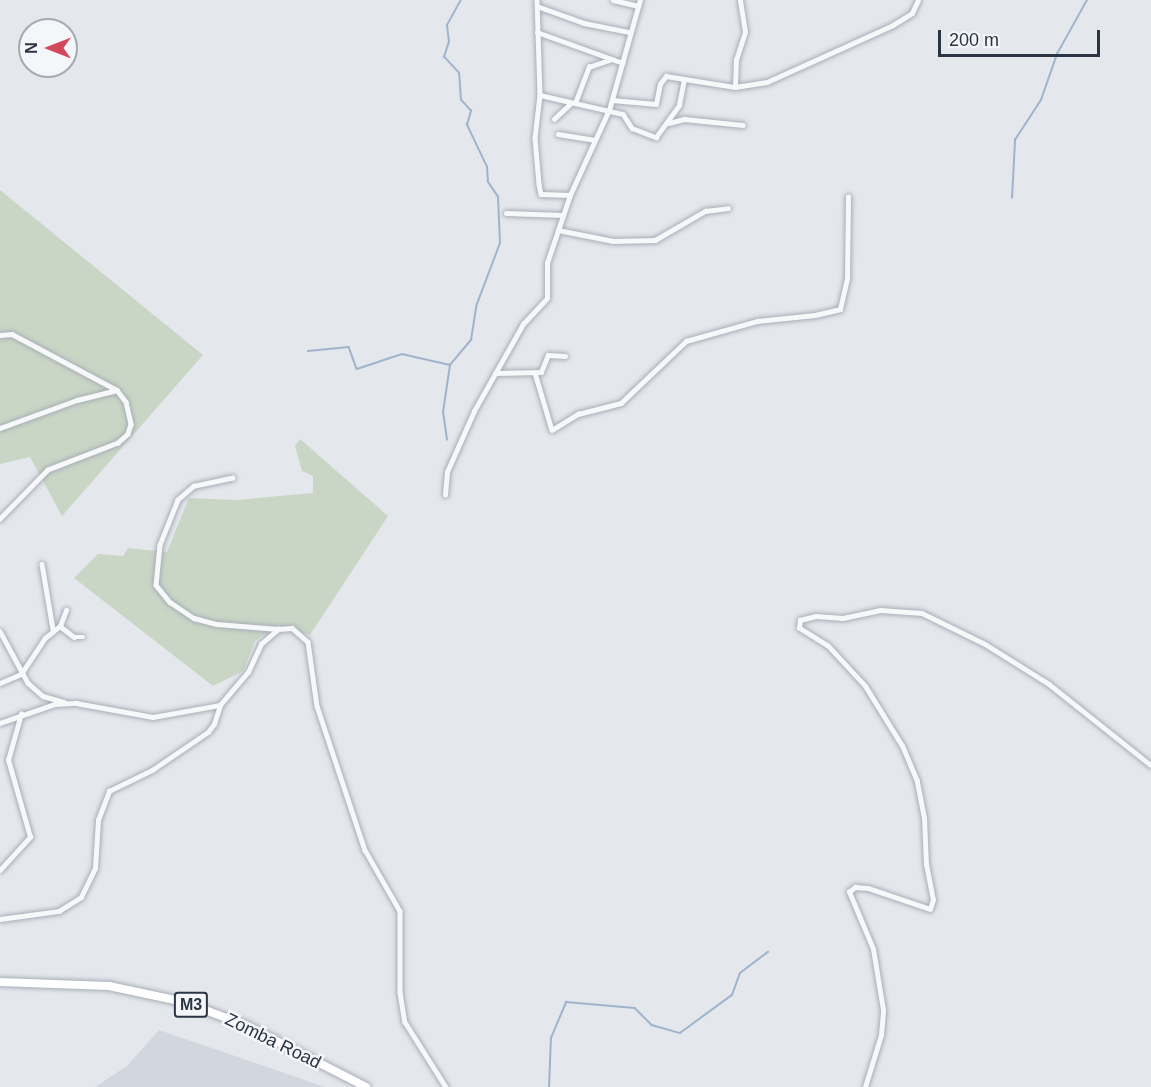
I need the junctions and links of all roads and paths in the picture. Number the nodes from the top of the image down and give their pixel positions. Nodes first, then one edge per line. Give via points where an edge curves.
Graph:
1 (613, 0) edge
2 (740, 0) edge
3 (918, 0) edge
4 (537, 3) edge
5 (639, 3) edge
6 (537, 32) junction
7 (629, 32) junction
8 (612, 59) junction
9 (623, 63) junction
10 (684, 79) junction
11 (735, 87) junction
12 (540, 95) junction
13 (612, 100) junction
14 (573, 103) junction
15 (609, 110) junction
16 (554, 119) dead end
17 (669, 123) junction
18 (743, 125) dead end
19 (558, 134) dead end
20 (594, 140) junction
21 (570, 195) junction
22 (848, 197) dead end
23 (728, 208) dead end
24 (506, 213) dead end
25 (563, 215) junction
26 (558, 230) junction
27 (0, 335) edge
28 (565, 356) dead end
29 (495, 373) junction
30 (535, 373) junction
31 (117, 390) junction
32 (0, 428) edge
33 (233, 478) dead end
34 (445, 495) dead end
35 (0, 519) edge
36 (42, 564) dead end
37 (66, 610) dead end
38 (60, 626) junction
39 (53, 629) junction
40 (278, 629) junction
41 (0, 631) edge
42 (83, 637) dead end
43 (21, 674) junction
44 (0, 683) edge
45 (70, 703) junction
46 (220, 705) junction
47 (21, 714) junction
48 (0, 723) edge
49 (1151, 765) edge
50 (2, 864) edge
51 (0, 870) edge
52 (0, 919) edge
53 (0, 982) edge
54 (366, 1087) edge
55 (446, 1087) edge
56 (865, 1087) edge

1 - 5 street
2 - 11 street via 745,32 736,60
3 - 11 street via 906,17 876,34 780,78
4 - 6 street
4 - 7 street via 584,23
5 - 7 street
6 - 8 street
6 - 12 street
7 - 9 street
8 - 9 street
8 - 14 street via 589,68
9 - 13 street
10 - 11 street
10 - 13 street via 663,77 656,104
10 - 17 street via 680,105
12 - 14 street
12 - 21 street via 535,138 541,194
13 - 15 street
14 - 15 street
14 - 16 street
15 - 17 street via 623,114 632,128 646,136 662,134
15 - 20 street
17 - 18 street via 684,119
19 - 20 street
20 - 21 street
21 - 25 street
22 - 30 street via 848,279 840,309 758,321 686,341 621,403 578,414 552,430
23 - 26 street via 705,211 656,240 613,242
24 - 25 street
25 - 26 street
26 - 29 street via 545,272 546,301 523,324
27 - 31 street via 12,334
28 - 30 street via 548,355 541,372
29 - 30 street
29 - 34 street via 451,461
31 - 32 street
31 - 35 street via 130,415 128,435 118,443 48,470
33 - 40 street via 194,486 178,500 160,545 156,585 170,602 194,618
36 - 39 street
37 - 38 street
38 - 39 street
38 - 42 street via 74,637
39 - 43 street
40 - 46 street via 261,644 248,672
40 - 55 street via 296,629 308,642 317,706 365,850 400,911 400,992 405,1022
41 - 43 street
43 - 44 street
43 - 45 street via 43,696
45 - 46 street via 153,717
45 - 47 street via 42,706
46 - 52 street via 208,732 152,770 109,791 98,820 95,868 81,897 59,911
47 - 48 street
47 - 50 street via 8,760 30,837
49 - 56 street via 1049,684 986,644 922,613 880,610 843,618 816,616 800,620 799,628 828,646 865,686 903,746 924,812 933,907 923,909 908,899 868,888 855,887 849,892 873,949 883,1010 881,1035
50 - 51 street
53 - 54 highway, Zomba Road / M3 via 109,986 184,1002 245,1025

